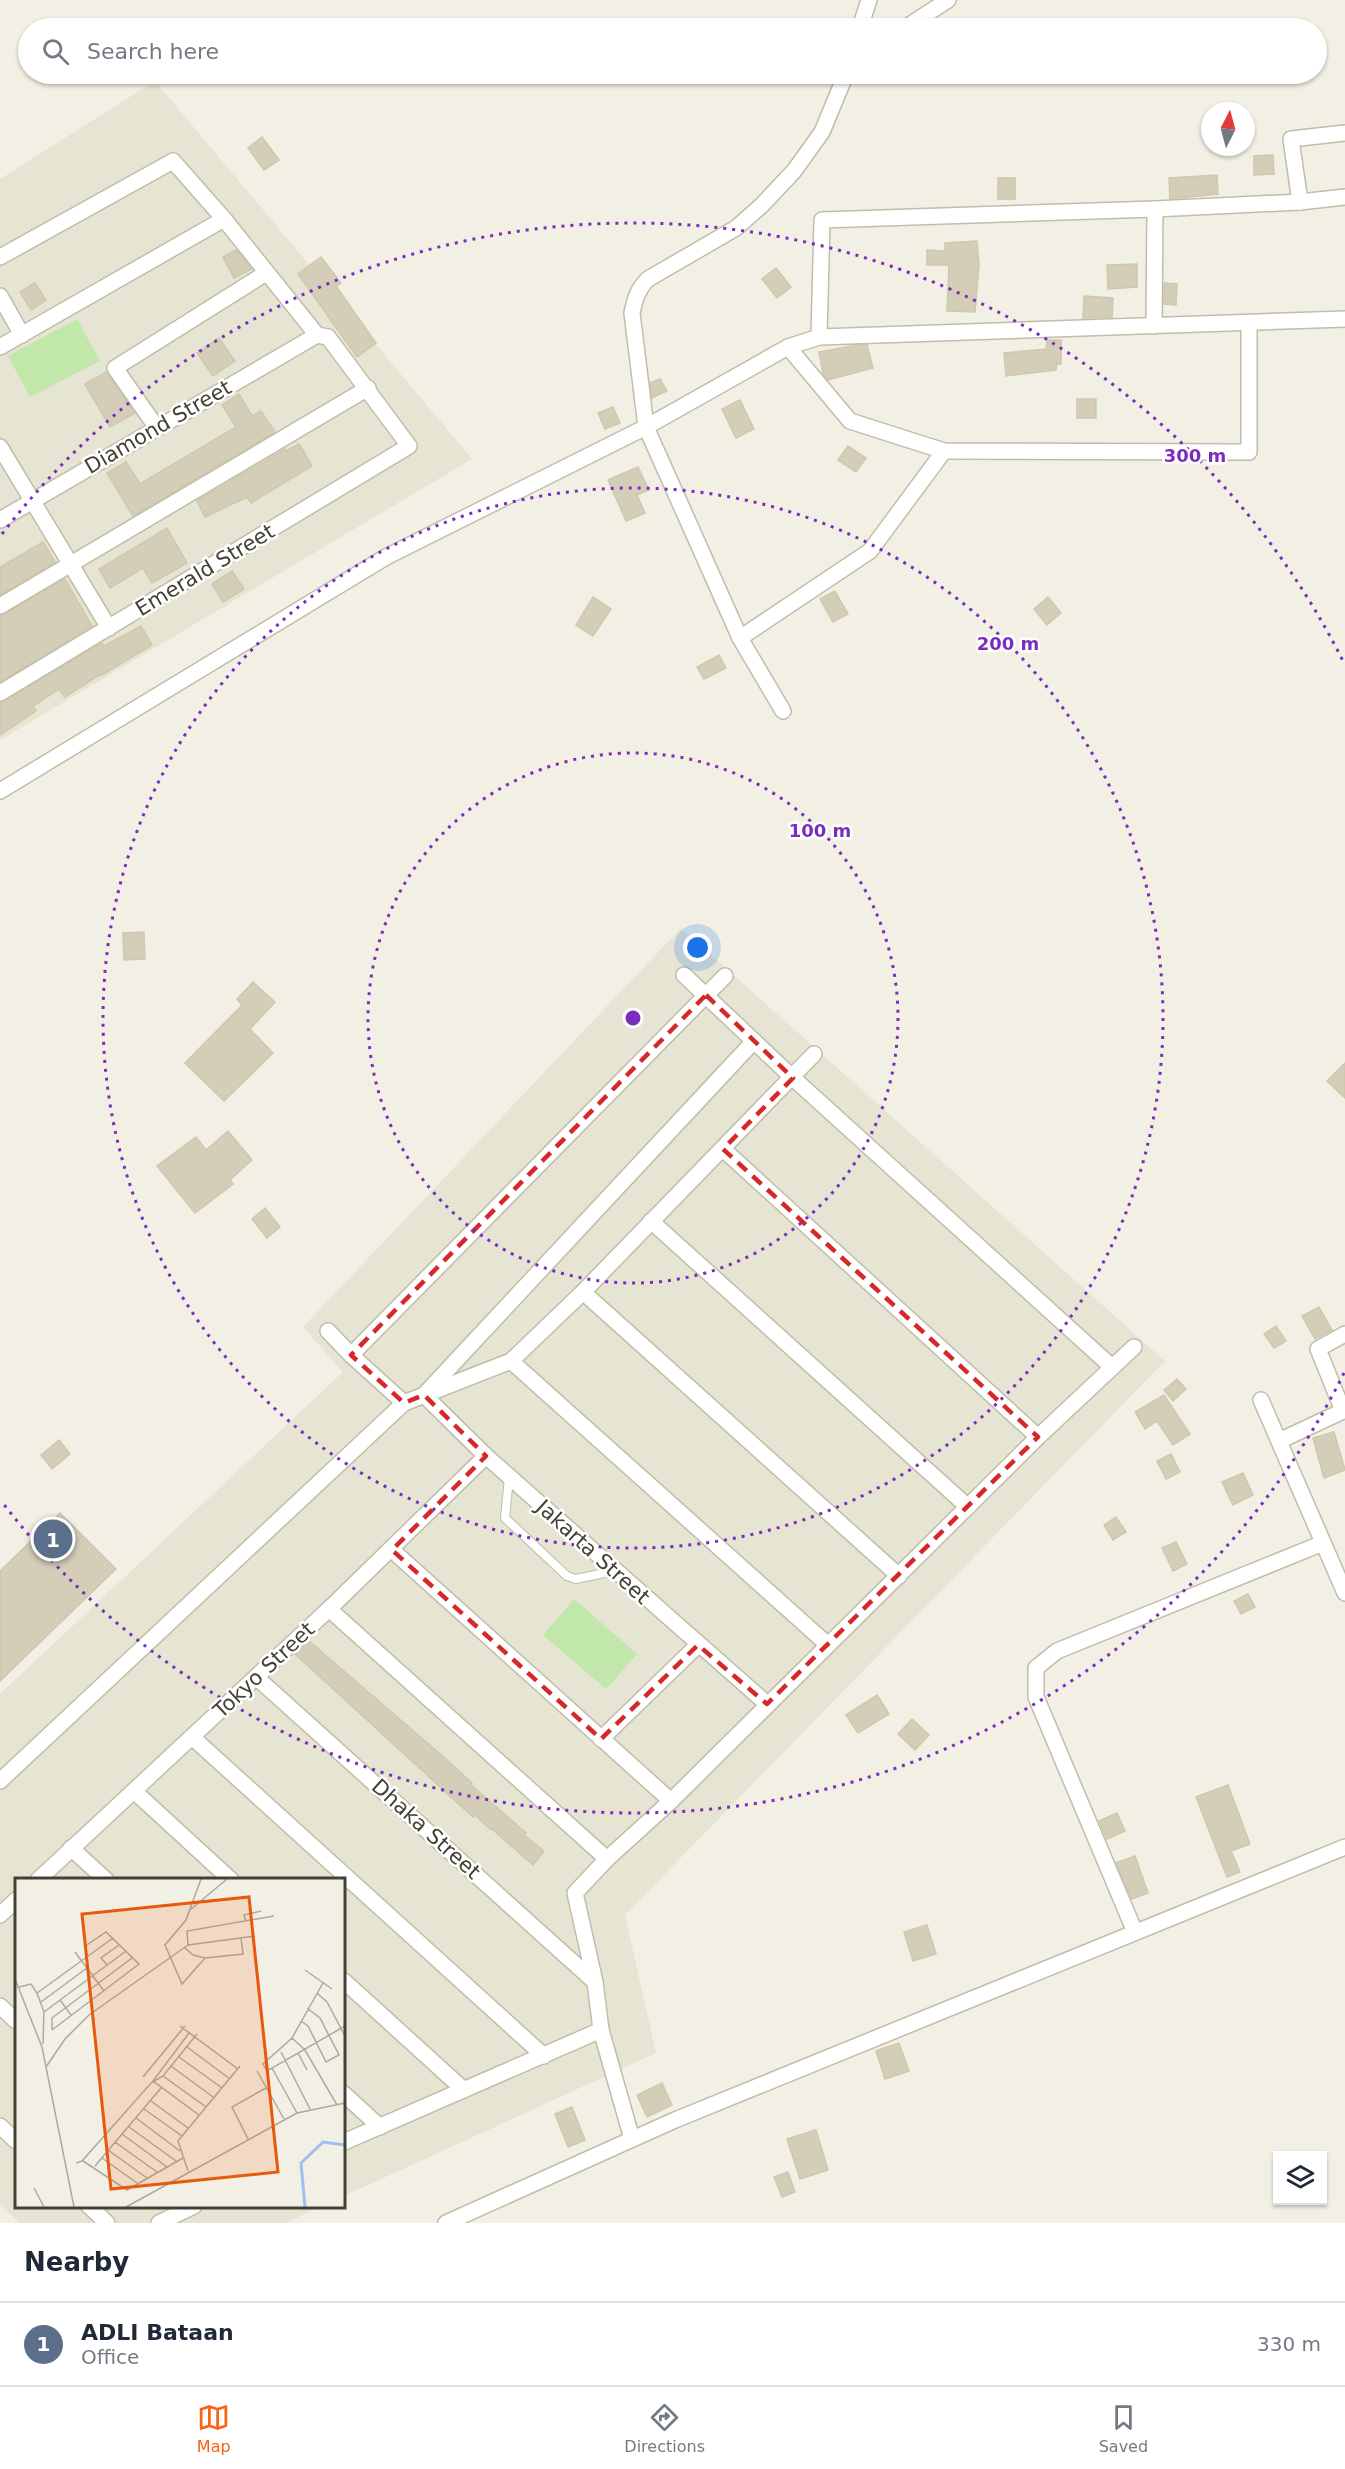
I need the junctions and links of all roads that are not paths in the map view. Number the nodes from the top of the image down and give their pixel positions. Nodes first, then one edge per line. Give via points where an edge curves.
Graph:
1 (869, 0) edge
2 (948, 0) edge
3 (863, 18) edge
4 (920, 18) edge
5 (842, 84) edge
6 (1345, 133) edge
7 (1345, 197) edge
8 (1300, 202) junction
9 (1155, 208) junction
10 (224, 219) junction
11 (0, 257) edge
12 (266, 273) junction
13 (0, 296) edge
14 (1345, 319) edge
15 (1249, 322) junction
16 (1154, 326) junction
17 (22, 334) junction
18 (316, 334) junction
19 (819, 337) junction
20 (0, 347) edge
21 (788, 347) junction
22 (368, 388) junction
23 (646, 427) junction
24 (157, 428) junction
25 (0, 447) edge
26 (944, 451) junction
27 (33, 501) junction
28 (0, 520) edge
29 (71, 564) junction
30 (0, 606) edge
31 (109, 628) junction
32 (740, 638) junction
33 (0, 693) edge
34 (783, 711) dead end
35 (0, 790) edge
36 (684, 975) dead end
37 (726, 976) dead end
38 (706, 995) junction
39 (754, 1041) junction
40 (814, 1054) dead end
41 (792, 1078) junction
42 (723, 1149) junction
43 (651, 1221) junction
44 (583, 1292) junction
45 (328, 1331) dead end
46 (1345, 1334) edge
47 (1134, 1347) dead end
48 (351, 1355) junction
49 (511, 1361) junction
50 (1112, 1367) junction
51 (424, 1395) junction
52 (1261, 1400) dead end
53 (404, 1403) junction
54 (1344, 1411) edge
55 (1038, 1437) junction
56 (1279, 1441) junction
57 (486, 1456) junction
58 (509, 1476) junction
59 (968, 1507) junction
60 (1323, 1543) junction
61 (392, 1550) junction
62 (615, 1570) junction
63 (898, 1576) junction
64 (1345, 1593) edge
65 (329, 1609) junction
66 (698, 1645) junction
67 (828, 1645) junction
68 (256, 1677) junction
69 (767, 1704) junction
70 (192, 1737) junction
71 (601, 1739) junction
72 (0, 1781) edge
73 (134, 1791) junction
74 (671, 1801) junction
75 (1345, 1847) edge
76 (71, 1848) junction
77 (607, 1859) junction
78 (40, 1878) edge
79 (104, 1878) edge
80 (229, 1878) edge
81 (1135, 1932) junction
82 (345, 1982) edge
83 (595, 1982) junction
84 (0, 2006) edge
85 (15, 2020) edge
86 (602, 2030) junction
87 (544, 2056) junction
88 (464, 2090) junction
89 (345, 2095) edge
90 (0, 2126) edge
91 (380, 2127) junction
92 (632, 2139) junction
93 (15, 2140) edge
94 (345, 2142) edge
95 (91, 2208) edge
96 (190, 2208) edge
97 (107, 2223) edge
98 (159, 2223) edge
99 (446, 2223) edge

1 - 3 street
2 - 4 street
5 - 23 street via 822,132 794,171 762,205 736,228 640,287 632,313
6 - 8 street via 1292,139
7 - 8 street
8 - 9 street
9 - 16 street
9 - 19 street via 822,220
10 - 11 street via 173,161
10 - 12 street
10 - 17 street
12 - 18 street
12 - 24 street via 115,368
13 - 17 street
14 - 15 street
15 - 16 street
15 - 26 street via 1248,452
16 - 19 street
17 - 20 street
18 - 22 street via 328,337
18 - 24 street, Diamond Street
19 - 21 street
21 - 23 street
21 - 26 street via 850,421
22 - 29 street
22 - 31 street, Emerald Street via 409,446
23 - 32 street
23 - 35 street via 386,557
24 - 27 street, Diamond Street
25 - 27 street
26 - 32 street via 870,551
27 - 28 street, Diamond Street
27 - 29 street
29 - 30 street
29 - 31 street
31 - 33 street, Emerald Street
32 - 34 street
36 - 38 street
37 - 38 street
38 - 39 street
38 - 48 street
39 - 41 street
39 - 51 street
40 - 41 street
41 - 42 street
41 - 50 street
42 - 43 street
42 - 55 street
43 - 44 street
43 - 59 street
44 - 49 street
44 - 63 street
45 - 48 street
46 - 54 street via 1318,1349
47 - 50 street
48 - 53 street
49 - 51 street
49 - 67 street
50 - 55 street
51 - 53 street
51 - 57 street, Jakarta Street
52 - 56 street
53 - 72 street
54 - 56 street
55 - 59 street
56 - 60 street
57 - 58 street, Jakarta Street
57 - 61 street, Tokyo Street
58 - 62 street, Jakarta Street
58 - 62 lane via 505,1518 567,1576 576,1579
59 - 63 street
60 - 64 street
60 - 81 street via 1057,1651 1036,1668 1036,1696
61 - 65 street, Tokyo Street
61 - 71 street
62 - 66 street, Jakarta Street
63 - 67 street
65 - 68 street, Tokyo Street
65 - 77 street
66 - 69 street, Jakarta Street
66 - 71 street
67 - 69 street
68 - 70 street, Tokyo Street
68 - 83 street, Dhaka Street
69 - 74 street
70 - 73 street, Tokyo Street
70 - 87 street
71 - 74 street
73 - 76 street, Tokyo Street
73 - 80 street
74 - 77 street
75 - 81 street
76 - 78 street, Tokyo Street
76 - 79 street
77 - 83 street via 575,1893
81 - 92 street
82 - 88 street
83 - 86 street
84 - 85 street
86 - 87 street
86 - 92 street
87 - 88 street
88 - 91 street
89 - 91 street
90 - 93 street
91 - 94 street
92 - 99 street
95 - 97 street
96 - 98 street

